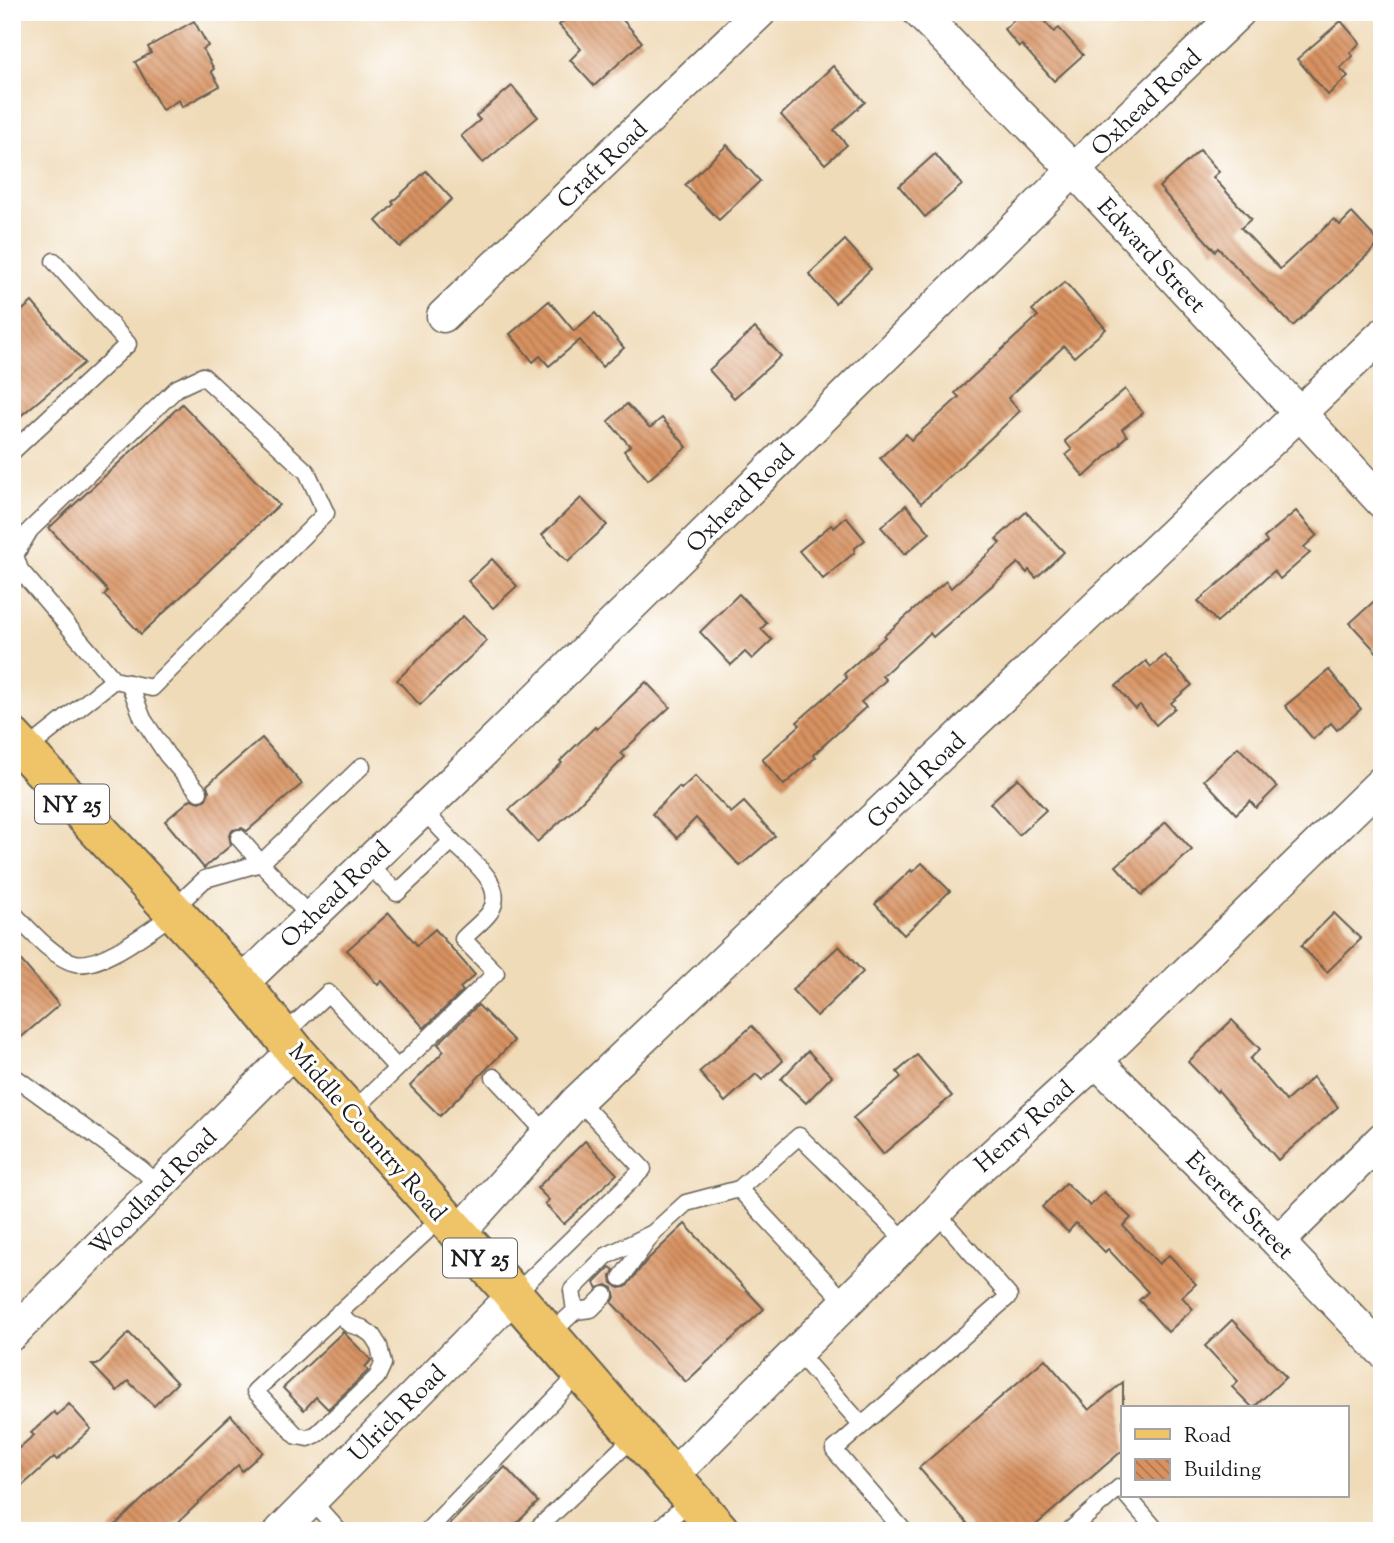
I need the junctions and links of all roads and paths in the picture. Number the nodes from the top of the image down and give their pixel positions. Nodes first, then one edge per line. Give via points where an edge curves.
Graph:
1 (760, 12) edge
2 (919, 12) edge
3 (1239, 12) edge
4 (1074, 170) junction
5 (54, 261) dead end
6 (443, 316) dead end
7 (1382, 335) edge
8 (1299, 415) junction
9 (12, 452) edge
10 (1382, 502) edge
11 (121, 682) junction
12 (18, 744) edge
13 (362, 766) dead end
14 (1382, 782) edge
15 (199, 792) dead end
16 (423, 810) junction
17 (239, 838) dead end
18 (453, 841) junction
19 (261, 863) junction
20 (368, 863) junction
21 (173, 911) junction
22 (12, 912) edge
23 (310, 918) junction
24 (241, 984) junction
25 (288, 1042) junction
26 (1096, 1061) junction
27 (397, 1068) junction
28 (12, 1075) edge
29 (494, 1077) dead end
30 (578, 1100) junction
31 (351, 1113) junction
32 (547, 1134) junction
33 (1382, 1139) edge
34 (160, 1186) junction
35 (739, 1189) junction
36 (936, 1212) junction
37 (442, 1233) junction
38 (653, 1233) junction
39 (906, 1242) junction
40 (1278, 1242) junction
41 (621, 1279) dead end
42 (514, 1295) junction
43 (605, 1295) dead end
44 (846, 1303) junction
45 (339, 1312) junction
46 (562, 1323) junction
47 (12, 1334) edge
48 (1382, 1351) edge
49 (797, 1352) junction
50 (581, 1372) junction
51 (862, 1425) junction
52 (636, 1435) junction
53 (682, 1488) junction
54 (1121, 1489) edge
55 (1129, 1498) edge
56 (311, 1500) junction
57 (281, 1531) edge
58 (339, 1531) edge
59 (427, 1531) edge
60 (535, 1531) edge
61 (656, 1531) edge
62 (720, 1531) edge
63 (904, 1531) edge
64 (1069, 1531) edge
65 (1157, 1531) edge

1 - 6 street, Craft Road
2 - 4 street, Edward Street
3 - 4 street, Oxhead Road
4 - 8 street, Edward Street
4 - 16 street, Oxhead Road
5 - 9 lane via 128,344
7 - 8 street, Gould Road
8 - 10 street, Edward Street
8 - 30 street, Gould Road
11 - 11 lane via 152,688 326,513 307,472 203,376 177,388 30,530 16,555 20,570
11 - 12 lane
11 - 15 lane via 167,755
12 - 21 main road, Middle Country Road / NY 25
13 - 19 lane
14 - 26 street, Henry Road
16 - 18 lane
16 - 20 street, Oxhead Road
17 - 19 lane
18 - 20 lane via 397,893
18 - 27 lane via 492,883 495,900 490,912 463,939 496,974
19 - 21 lane via 205,879
19 - 23 lane
20 - 23 street, Oxhead Road
21 - 22 lane via 121,949 88,964 58,955
21 - 24 main road, Middle Country Road / NY 25
23 - 24 street, Oxhead Road
24 - 25 main road, Middle Country Road / NY 25
25 - 27 lane via 328,993
25 - 31 main road, Middle Country Road / NY 25
25 - 34 street, Woodland Road
26 - 36 street, Henry Road
26 - 40 street, Everett Street
27 - 31 lane
28 - 34 lane
29 - 32 lane
30 - 32 street, Gould Road
30 - 42 lane via 643,1169
31 - 37 main road, Middle Country Road / NY 25
32 - 37 street, Gould Road
33 - 40 street
34 - 47 street, Woodland Road
35 - 38 lane via 686,1203
35 - 39 lane via 799,1136
35 - 44 lane
36 - 39 street, Henry Road
36 - 51 lane via 1009,1296
37 - 42 main road, Middle Country Road / NY 25
37 - 45 lane
38 - 41 lane
38 - 46 lane via 606,1256 572,1290
39 - 44 street, Henry Road
40 - 48 street, Everett Street
42 - 46 main road, Middle Country Road / NY 25
42 - 56 street, Ulrich Road
43 - 46 lane via 591,1310
44 - 49 street, Henry Road
45 - 45 lane via 255,1391 297,1436 317,1434 377,1377 383,1364 372,1335 349,1324
46 - 50 main road, Middle Country Road / NY 25
49 - 51 lane
49 - 53 street, Henry Road
50 - 52 main road, Middle Country Road / NY 25
50 - 59 lane
51 - 63 lane via 834,1450
52 - 53 main road, Middle Country Road / NY 25
52 - 60 lane
53 - 61 lane
53 - 62 main road, Middle Country Road / NY 25
54 - 64 lane
55 - 65 lane
56 - 57 street, Ulrich Road
56 - 58 lane

